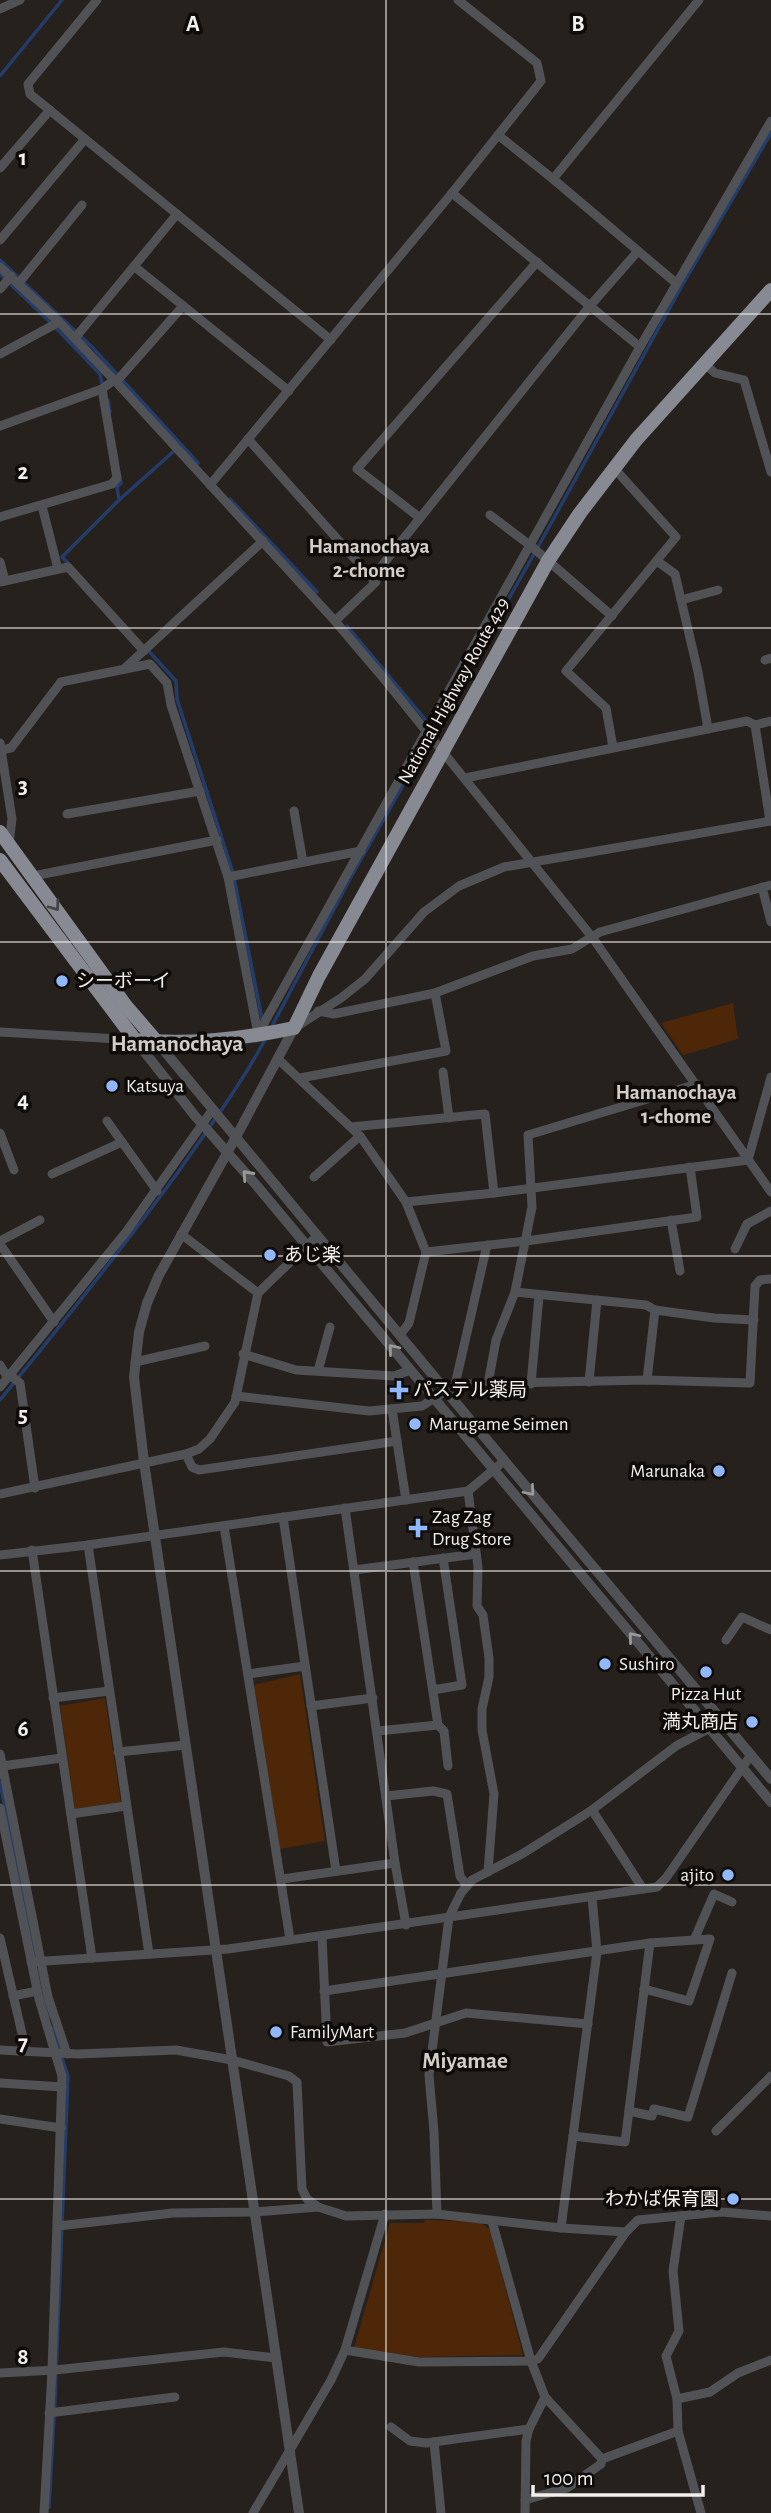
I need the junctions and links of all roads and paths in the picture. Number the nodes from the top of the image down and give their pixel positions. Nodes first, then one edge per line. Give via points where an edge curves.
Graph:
1 (19, 0) edge
2 (97, 0) edge
3 (458, 0) edge
4 (698, 0) edge
5 (0, 9) edge
6 (50, 110) junction
7 (771, 121) edge
8 (498, 135) junction
9 (85, 139) junction
10 (0, 168) edge
11 (553, 179) junction
12 (452, 193) junction
13 (82, 205) dead end
14 (177, 214) junction
15 (0, 240) edge
16 (638, 251) junction
17 (537, 262) junction
18 (0, 267) edge
19 (135, 267) junction
20 (6, 282) edge
21 (20, 282) junction
22 (676, 283) junction
23 (771, 290) edge
24 (183, 306) junction
25 (589, 307) junction
26 (59, 322) junction
27 (77, 335) junction
28 (331, 340) junction
29 (639, 347) junction
30 (0, 354) edge
31 (705, 364) junction
32 (117, 379) junction
33 (102, 389) junction
34 (289, 391) junction
35 (0, 426) edge
36 (766, 433) edge
37 (248, 439) junction
38 (614, 468) junction
39 (771, 472) edge
40 (210, 485) junction
41 (42, 506) junction
42 (490, 515) dead end
43 (0, 517) edge
44 (420, 518) junction
45 (263, 541) junction
46 (538, 553) junction
47 (657, 561) junction
48 (0, 562) edge
49 (58, 569) junction
50 (372, 578) junction
51 (2, 581) edge
52 (718, 590) dead end
53 (681, 600) junction
54 (612, 616) junction
55 (335, 621) junction
56 (145, 649) junction
57 (124, 669) junction
58 (771, 721) edge
59 (755, 725) junction
60 (708, 729) junction
61 (433, 738) junction
62 (613, 747) junction
63 (0, 748) edge
64 (465, 778) junction
65 (200, 791) junction
66 (294, 811) dead end
67 (67, 814) dead end
68 (771, 821) edge
69 (0, 832) edge
70 (217, 840) junction
71 (9, 844) junction
72 (360, 850) junction
73 (0, 860) edge
74 (303, 862) junction
75 (533, 863) junction
76 (33, 876) junction
77 (232, 877) junction
78 (767, 886) edge
79 (771, 922) edge
80 (592, 937) junction
81 (435, 993) junction
82 (307, 1001) junction
83 (320, 1012) junction
84 (294, 1028) junction
85 (0, 1032) edge
86 (265, 1033) junction
87 (135, 1040) junction
88 (157, 1042) junction
89 (278, 1059) junction
90 (443, 1072) dead end
91 (771, 1077) edge
92 (300, 1078) junction
93 (697, 1084) junction
94 (770, 1088) edge
95 (217, 1114) junction
96 (449, 1118) junction
97 (107, 1121) dead end
98 (351, 1127) junction
99 (206, 1129) junction
100 (0, 1133) edge
101 (360, 1136) junction
102 (236, 1137) junction
103 (122, 1142) junction
104 (228, 1153) junction
105 (748, 1160) junction
106 (690, 1167) junction
107 (14, 1170) dead end
108 (52, 1174) dead end
109 (314, 1177) dead end
110 (769, 1186) edge
111 (530, 1188) junction
112 (157, 1191) junction
113 (494, 1193) junction
114 (406, 1202) junction
115 (771, 1211) edge
116 (40, 1220) dead end
117 (671, 1220) junction
118 (181, 1234) junction
119 (317, 1236) junction
120 (526, 1241) junction
121 (0, 1243) edge
122 (306, 1245) junction
123 (487, 1245) junction
124 (735, 1249) dead end
125 (426, 1252) junction
126 (680, 1271) dead end
127 (771, 1279) edge
128 (515, 1292) junction
129 (258, 1293) junction
130 (539, 1296) junction
131 (597, 1300) junction
132 (655, 1310) junction
133 (754, 1320) junction
134 (54, 1322) junction
135 (330, 1328) dead end
136 (400, 1335) junction
137 (205, 1346) dead end
138 (243, 1354) junction
139 (135, 1362) junction
140 (0, 1365) edge
141 (411, 1370) junction
142 (317, 1371) junction
143 (13, 1378) junction
144 (647, 1380) junction
145 (589, 1382) junction
146 (488, 1384) junction
147 (531, 1384) junction
148 (0, 1387) edge
149 (450, 1388) junction
150 (236, 1396) junction
151 (434, 1398) junction
152 (392, 1409) junction
153 (397, 1441) junction
154 (186, 1454) junction
155 (504, 1461) junction
156 (144, 1462) junction
157 (494, 1470) junction
158 (35, 1488) junction
159 (468, 1491) junction
160 (0, 1494) edge
161 (406, 1500) junction
162 (345, 1508) junction
163 (283, 1517) junction
164 (224, 1526) junction
165 (156, 1535) junction
166 (88, 1545) junction
167 (32, 1550) junction
168 (476, 1554) junction
169 (0, 1555) edge
170 (443, 1558) junction
171 (413, 1562) junction
172 (354, 1570) junction
173 (771, 1630) edge
174 (726, 1640) dead end
175 (305, 1666) junction
176 (248, 1674) junction
177 (433, 1690) junction
178 (109, 1691) junction
179 (53, 1698) junction
180 (373, 1698) junction
181 (311, 1706) junction
182 (723, 1721) junction
183 (438, 1725) junction
184 (708, 1728) junction
185 (378, 1731) junction
186 (186, 1745) junction
187 (118, 1752) junction
188 (0, 1754) edge
189 (751, 1755) junction
190 (62, 1758) junction
191 (2, 1766) junction
192 (448, 1766) dead end
193 (742, 1768) junction
194 (771, 1779) edge
195 (386, 1797) junction
196 (771, 1802) edge
197 (127, 1806) junction
198 (0, 1808) edge
199 (592, 1810) junction
200 (71, 1814) junction
201 (395, 1863) junction
202 (12, 1869) junction
203 (0, 1871) edge
204 (336, 1871) junction
205 (488, 1872) junction
206 (282, 1879) junction
207 (467, 1886) junction
208 (643, 1889) junction
209 (592, 1897) junction
210 (732, 1902) dead end
211 (449, 1917) junction
212 (406, 1924) junction
213 (322, 1936) junction
214 (0, 1938) edge
215 (290, 1939) junction
216 (694, 1940) junction
217 (650, 1943) junction
218 (216, 1950) junction
219 (597, 1952) junction
220 (149, 1954) junction
221 (92, 1958) junction
222 (37, 1961) junction
223 (732, 1973) dead end
224 (442, 1974) junction
225 (644, 1989) junction
226 (324, 1991) junction
227 (37, 1992) junction
228 (13, 1996) junction
229 (588, 2024) junction
230 (435, 2025) junction
231 (0, 2050) edge
232 (26, 2052) junction
233 (62, 2054) junction
234 (232, 2060) junction
235 (771, 2076) edge
236 (0, 2083) edge
237 (62, 2087) junction
238 (629, 2111) junction
239 (0, 2119) edge
240 (61, 2128) junction
241 (716, 2131) dead end
242 (573, 2136) junction
243 (318, 2207) junction
244 (255, 2212) junction
245 (385, 2214) junction
246 (437, 2214) junction
247 (681, 2216) junction
248 (771, 2216) edge
249 (492, 2221) junction
250 (61, 2226) junction
251 (561, 2228) junction
252 (626, 2232) junction
253 (345, 2350) junction
254 (276, 2358) junction
255 (771, 2360) edge
256 (531, 2361) junction
257 (56, 2370) junction
258 (0, 2373) edge
259 (175, 2397) dead end
260 (545, 2397) junction
261 (677, 2399) junction
262 (53, 2413) junction
263 (391, 2427) dead end
264 (529, 2429) junction
265 (678, 2431) junction
266 (434, 2442) junction
267 (290, 2451) junction
268 (603, 2459) junction
269 (525, 2500) junction
270 (44, 2513) edge
271 (253, 2513) edge
272 (299, 2513) edge
273 (441, 2513) edge
274 (525, 2513) edge
275 (701, 2513) edge

1 - 5 street
2 - 6 street via 28,84 30,94
3 - 8 street via 537,64 541,81
4 - 11 street
6 - 9 street
6 - 10 street
7 - 22 street
8 - 11 street
8 - 12 street
9 - 14 street
9 - 15 street
11 - 16 street
12 - 17 street
12 - 28 street
13 - 21 street
14 - 19 street
14 - 28 street
16 - 22 street
16 - 25 street
17 - 25 street
17 - 44 street via 357,469
18 - 20 street
19 - 24 street
19 - 27 street
20 - 21 street
21 - 26 street
22 - 29 street
23 - 31 highway, National Highway Route 429
24 - 32 street
24 - 34 street
25 - 29 street
25 - 44 street
26 - 27 street
26 - 30 street
27 - 32 street
28 - 34 street
29 - 46 street
31 - 36 street via 715,373 744,380
31 - 38 highway, National Highway Route 429
32 - 33 street
32 - 40 street
33 - 35 street
33 - 41 street via 117,478 111,484
34 - 37 street
36 - 39 street
37 - 40 street
37 - 50 street
38 - 46 highway, National Highway Route 429 via 580,513
38 - 47 street via 676,537
40 - 45 street
41 - 43 street
41 - 49 street
42 - 46 street
44 - 50 street
45 - 55 street
45 - 56 street
46 - 54 street
46 - 61 highway, National Highway Route 429
46 - 61 street
47 - 53 street via 675,573
47 - 54 street
48 - 51 street
49 - 51 street
49 - 56 street via 68,567
50 - 55 street via 376,582
52 - 53 street
53 - 60 street
54 - 62 street via 566,671 606,708
55 - 61 street
56 - 57 street
57 - 63 street via 61,682 11,748
57 - 65 street via 150,663 167,683
58 - 59 street
59 - 60 street via 747,721
59 - 68 street
60 - 62 street
61 - 64 street
61 - 72 street
61 - 82 highway, National Highway Route 429
62 - 64 street
63 - 71 street via 12,819
64 - 75 street
65 - 67 street
65 - 70 street
66 - 74 street
68 - 75 street
69 - 71 highway
70 - 76 street
70 - 77 street
71 - 76 highway
72 - 74 street
72 - 86 street
73 - 87 highway
74 - 77 street
75 - 80 street
75 - 83 street via 504,867 459,886 424,912 365,979
76 -> 88 highway
77 - 86 street
78 - 79 street
78 - 80 street
80 - 81 street via 572,949 533,956
80 - 93 street
81 - 83 street via 334,1014
81 - 92 street via 446,1051
82 - 83 street
82 - 84 highway, National Highway Route 429
83 - 84 street
84 - 86 highway
84 - 89 street
85 - 87 street
86 - 88 highway
87 - 88 highway
87 - 99 street
88 - 95 street
89 - 92 street
89 - 102 street
90 - 96 street
91 - 94 street
92 - 98 street
93 - 105 street
93 - 111 street via 528,1135
94 - 105 street
95 - 99 street
95 - 102 street
96 - 98 street
96 - 113 street via 485,1114
97 - 103 street
98 - 101 street
99 - 104 street
99 - 112 street
100 - 107 street
101 - 109 street
101 - 114 street
102 - 104 street
102 - 119 street
103 - 108 street
103 - 112 street
104 - 118 street
122 -> 104 street
105 - 106 street
105 - 110 street
106 - 111 street
106 - 117 street via 697,1217
111 - 113 street
111 - 120 street
112 - 134 street
113 - 114 street
114 - 125 street
115 - 124 street via 747,1224
116 - 121 street
117 - 120 street
117 - 126 street
118 - 129 street
118 - 139 street via 147,1303
119 - 122 street
119 - 136 street
120 - 123 street
120 - 128 street
121 - 134 street
122 - 129 street
141 -> 122 street
123 - 125 street
123 - 149 street
125 - 136 street via 410,1324
127 - 133 street via 755,1286
128 - 130 street
128 - 146 street via 496,1340
129 - 138 street
130 - 131 street
130 - 147 street
131 - 132 street
131 - 145 street
132 - 133 street
132 - 144 street
133 - 144 street via 750,1383
134 - 143 street
135 - 142 street
136 - 149 street
137 - 139 street
138 - 142 street via 296,1370
138 - 150 street
139 - 156 street
140 - 143 street
141 - 142 street via 394,1376
141 - 151 street
143 - 148 street
143 - 158 street
144 - 145 street
145 - 147 street
146 - 147 street
146 - 149 street
149 - 151 street
149 - 155 street
150 - 152 street via 369,1411
150 - 154 street via 210,1439
151 - 152 street via 422,1406
151 - 157 street
152 - 153 street
153 - 154 street via 199,1469 192,1467
153 - 161 street
154 - 156 street
155 - 157 street
155 -> 182 street
156 - 158 street
156 - 165 street
157 - 159 street
184 -> 157 street
158 - 160 street
159 - 161 street
159 - 168 street
161 - 162 street
162 - 163 street
162 - 172 street
163 - 164 street
163 - 175 street
164 - 165 street
164 - 176 street
165 - 166 street
165 - 186 street
166 - 167 street
166 - 178 street
167 - 169 street
167 - 179 street
168 - 170 street
168 - 205 street via 477,1606 483,1615 489,1658 482,1709 494,1794
170 - 171 street
170 - 177 street via 462,1685
171 - 172 street
171 - 177 street
172 - 180 street
173 - 174 street via 742,1617
175 - 176 street
175 - 181 street
176 - 206 street
177 - 183 street
178 - 179 street
178 - 187 street
179 - 190 street
180 - 181 street
180 - 185 street
181 - 204 street
182 - 184 street
182 - 189 street
183 - 185 street
183 - 192 street via 444,1731
184 - 193 street
184 - 199 street via 676,1746
185 - 195 street
186 - 187 street
186 - 218 street
187 - 197 street
188 - 191 street
189 - 193 street
189 - 194 street
190 - 191 street
190 - 200 street
191 - 222 street
193 - 196 street
193 - 208 street via 666,1878
195 - 201 street
195 - 207 street via 433,1791 447,1794 460,1876
197 - 200 street
197 - 220 street
198 - 202 street
199 - 205 street
199 - 208 street
200 - 221 street
201 - 204 street
201 - 212 street
202 - 203 street
202 - 222 street
204 - 206 street
205 - 207 street
206 - 215 street
207 - 211 street
208 - 209 street
209 - 211 street
209 - 219 street
210 - 216 street via 714,1894
211 - 212 street
211 - 224 street
212 - 213 street
213 - 215 street
213 - 226 street
214 - 228 street
215 - 218 street
216 - 217 street
216 - 225 street via 710,1939 689,2001
217 - 219 street
217 - 225 street
218 - 220 street
218 - 234 street
219 - 224 street
219 - 229 street
220 - 221 street
221 - 222 street
222 - 227 street
222 - 233 street
223 - 238 street via 688,2117 654,2109 652,2116
224 - 226 street
224 - 230 street
225 - 238 street
226 - 230 street via 327,2042
227 - 228 street
227 - 233 street via 47,2029
228 - 232 street
229 - 230 street via 466,2013
229 - 242 street
230 - 246 street via 429,2075
231 - 232 street
232 - 233 street
233 - 234 street via 158,2050
233 - 237 street
234 - 243 street via 297,2082 302,2189
234 - 244 street
235 - 241 street
236 - 237 street
237 - 240 street
238 - 242 street via 625,2143
239 - 240 street
240 - 250 street
242 - 251 street
243 - 244 street
243 - 245 street via 346,2216
244 - 250 street via 173,2213
244 - 254 street
245 - 246 street
245 - 253 street
246 - 249 street
247 - 248 street via 721,2212
247 - 252 street via 638,2221
247 - 261 street via 673,2271 679,2331 666,2356
249 - 251 street
249 - 256 street
250 - 257 street
251 - 252 street
252 - 256 street via 538,2359
253 - 256 street via 419,2362
253 - 267 street
254 - 257 street via 224,2351
254 - 267 street
255 - 261 street via 710,2392
256 - 260 street
257 - 258 street
257 - 262 street
259 - 262 street
260 - 264 street
260 - 268 street
261 - 265 street
262 - 270 street
263 - 266 street via 410,2441
264 - 266 street
264 - 269 street
265 - 268 street
265 - 275 street
266 - 273 street
267 - 271 street
267 - 272 street
268 - 269 street via 568,2488
269 - 274 street

